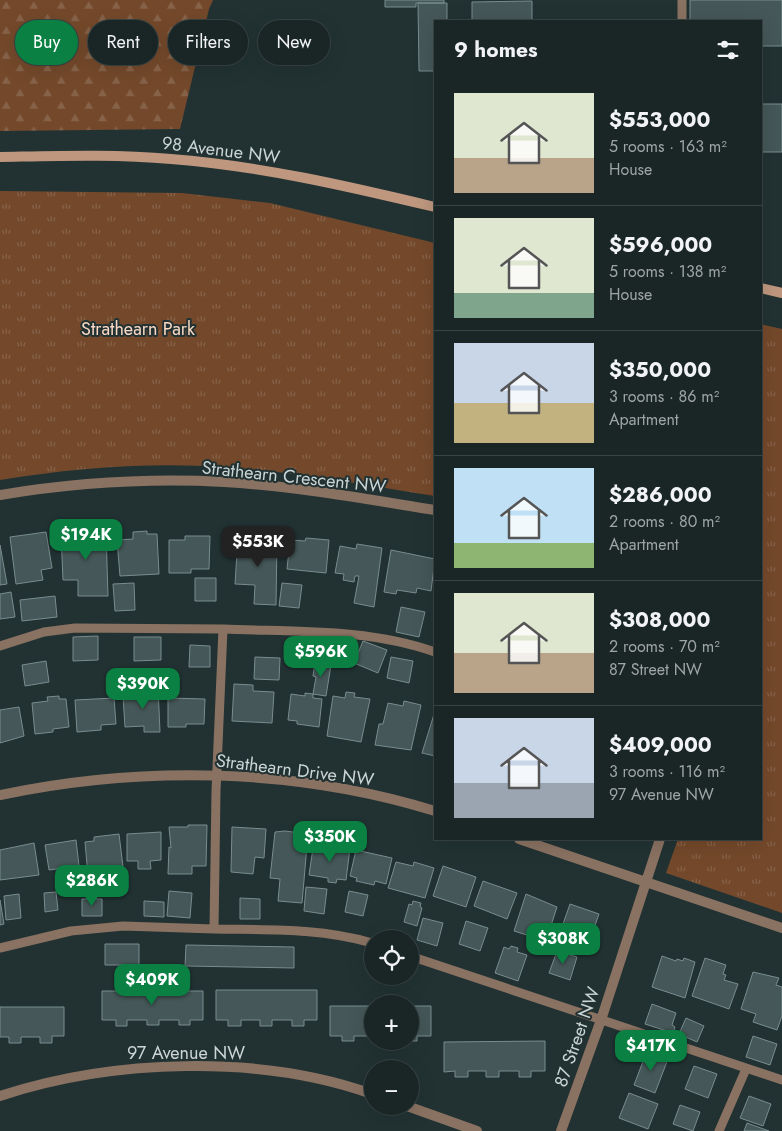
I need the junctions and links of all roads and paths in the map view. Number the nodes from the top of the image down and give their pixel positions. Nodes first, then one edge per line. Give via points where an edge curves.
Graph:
1 (682, 0) edge
2 (682, 20) edge
3 (0, 157) edge
4 (434, 207) edge
5 (762, 288) edge
6 (782, 293) edge
7 (0, 495) edge
8 (434, 510) edge
9 (223, 629) junction
10 (0, 646) edge
11 (434, 652) edge
12 (217, 776) junction
13 (0, 795) edge
14 (434, 811) edge
15 (522, 840) edge
16 (660, 840) edge
17 (645, 882) junction
18 (782, 928) edge
19 (214, 929) junction
20 (364, 941) edge
21 (0, 948) edge
22 (419, 959) edge
23 (601, 1020) junction
24 (746, 1069) junction
25 (782, 1080) edge
26 (364, 1092) edge
27 (0, 1096) edge
28 (419, 1110) edge
29 (477, 1131) edge
30 (561, 1131) edge
31 (719, 1131) edge

1 - 2 lane
3 - 4 main road, 98 Avenue NW via 108,156 238,166 330,182
5 - 6 main road
7 - 8 street, Strathearn Crescent NW via 60,485 224,482
9 - 10 lane via 75,628 44,632
9 - 11 lane via 348,634 387,639
9 - 12 lane
12 - 13 street, Strathearn Drive NW via 94,780
12 - 14 street, Strathearn Drive NW via 328,787
12 - 19 lane
15 - 17 street
16 - 17 street, 87 Street NW
17 - 18 street
17 - 23 street, 87 Street NW
19 - 20 lane via 309,931
19 - 21 lane via 123,926 71,932
22 - 23 lane
23 - 24 lane
23 - 30 street, 87 Street NW
24 - 25 lane
24 - 31 lane
26 - 27 street, 97 Avenue NW via 280,1073 195,1066 119,1069 40,1084
28 - 29 street

